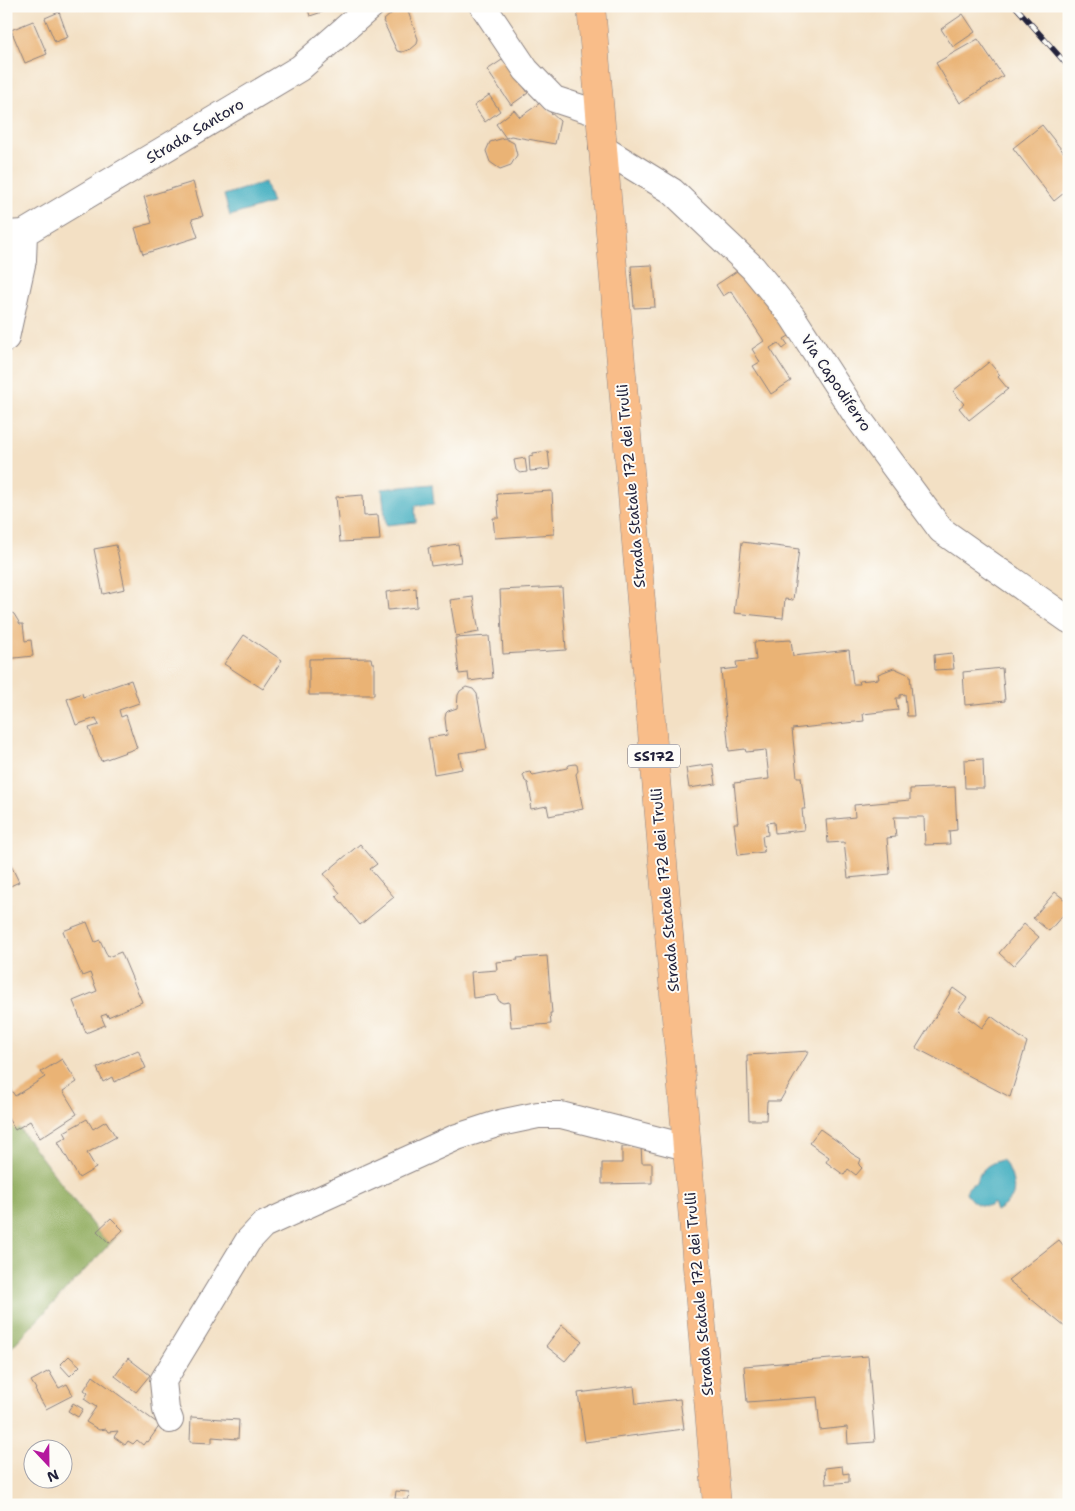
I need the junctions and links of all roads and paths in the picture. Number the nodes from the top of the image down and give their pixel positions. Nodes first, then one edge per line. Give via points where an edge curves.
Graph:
1 (371, 6) edge
2 (484, 6) edge
3 (591, 6) edge
4 (600, 114) junction
5 (602, 148) junction
6 (15, 234) edge
7 (6, 338) edge
8 (1069, 620) edge
9 (686, 1147) junction
10 (170, 1420) dead end
11 (717, 1505) edge

1 - 6 street, Strada Santoro via 300,68
2 - 4 street via 526,70 554,99
3 - 4 main road, Strada Statale 172 dei Trulli / SS172
4 - 5 main road, Strada Statale 172 dei Trulli / SS172
5 - 8 street, Via Capodiferro via 672,190 753,268 792,316 856,415 941,530
5 - 9 main road, Strada Statale 172 dei Trulli / SS172
6 - 7 street via 23,260
9 - 10 street via 561,1115 538,1115 456,1137 263,1225 248,1241 163,1381
9 - 11 main road, Strada Statale 172 dei Trulli / SS172

